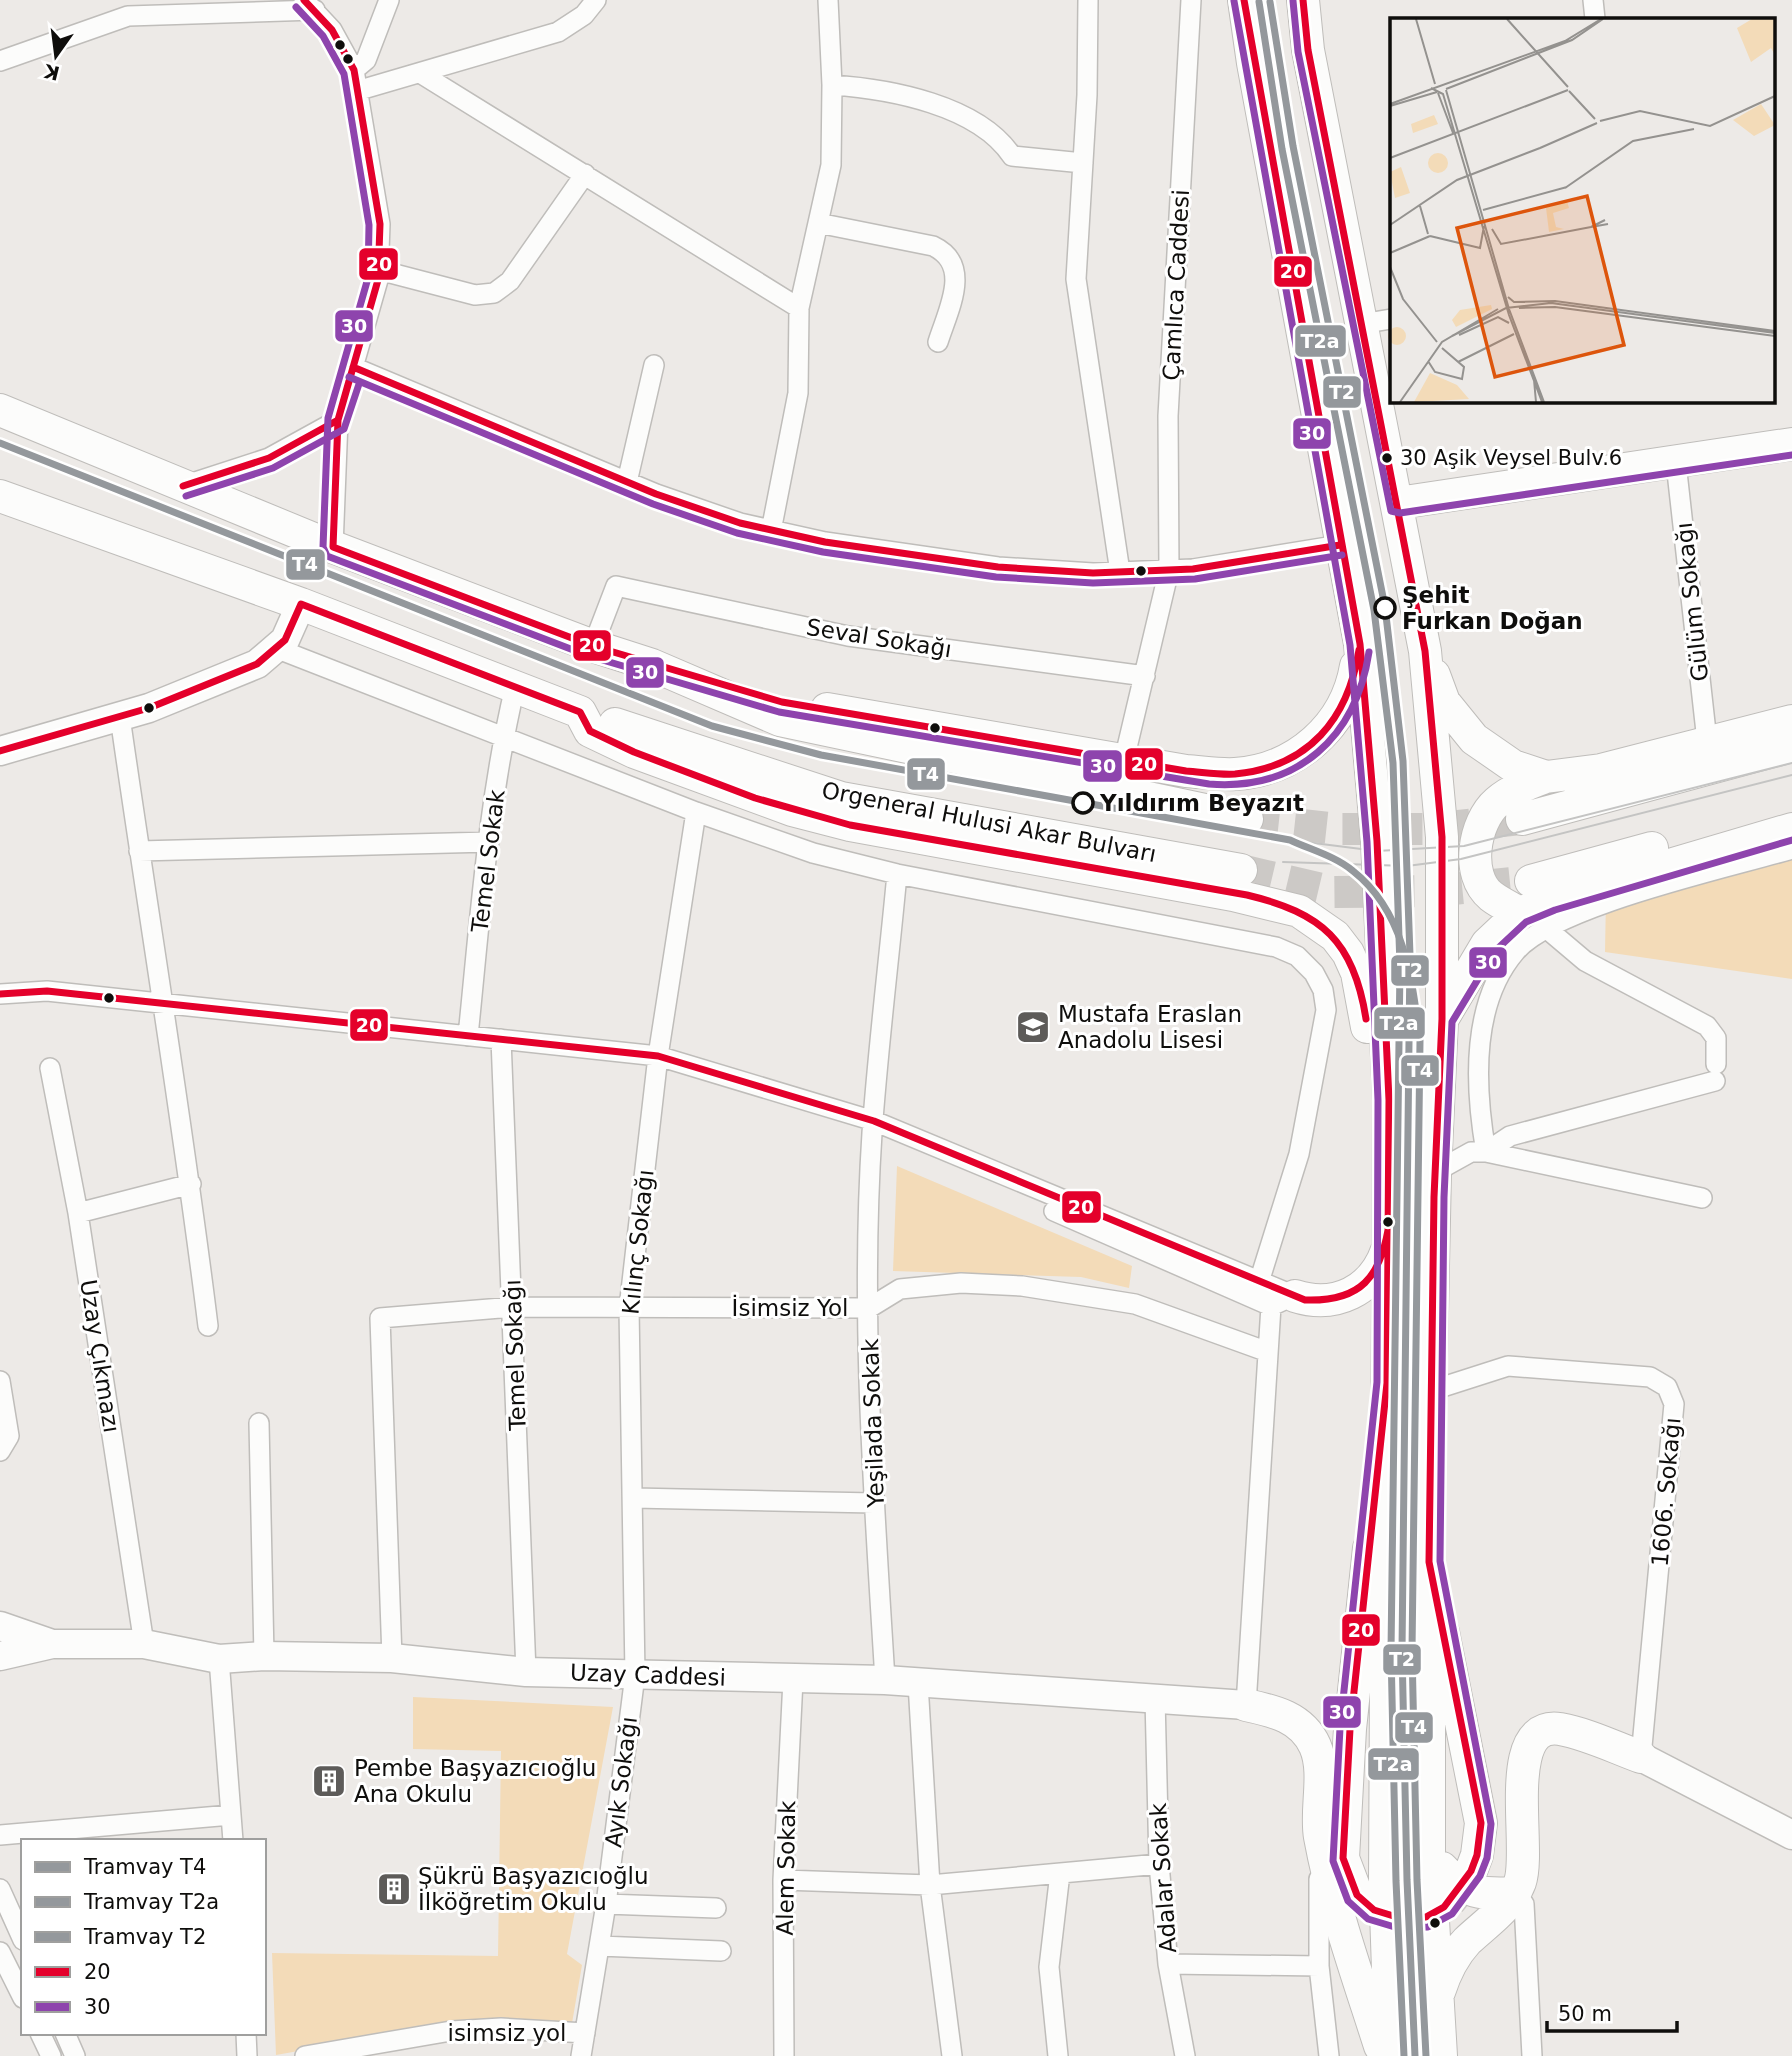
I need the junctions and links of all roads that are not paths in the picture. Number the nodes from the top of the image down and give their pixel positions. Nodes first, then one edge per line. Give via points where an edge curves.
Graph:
1 (388, 0) edge
2 (596, 0) edge
3 (828, 0) edge
4 (1088, 0) edge
5 (1191, 0) edge
6 (1244, 0) edge
7 (1303, 0) edge
8 (1593, 0) edge
9 (309, 5) edge
10 (1595, 18) edge
11 (0, 61) edge
12 (354, 70) junction
13 (420, 73) junction
14 (832, 85) junction
15 (360, 90) junction
16 (1083, 163) junction
17 (585, 174) junction
18 (818, 223) junction
19 (379, 270) junction
20 (799, 308) junction
21 (1376, 322) edge
22 (938, 342) dead end
23 (654, 365) dead end
24 (353, 367) junction
25 (0, 410) edge
26 (338, 420) junction
27 (1792, 443) edge
28 (1676, 463) junction
29 (627, 482) junction
30 (183, 486) junction
31 (0, 496) edge
32 (1398, 503) junction
33 (771, 531) junction
34 (1340, 545) junction
35 (333, 547) junction
36 (1170, 570) junction
37 (1120, 572) junction
38 (301, 604) junction
39 (1360, 644) junction
40 (593, 646) junction
41 (278, 649) junction
42 (1425, 651) junction
43 (652, 665) junction
44 (1145, 676) junction
45 (515, 687) junction
46 (580, 712) junction
47 (120, 717) junction
48 (1792, 721) edge
49 (503, 735) junction
50 (1707, 741) junction
51 (1792, 746) edge
52 (0, 751) edge
53 (1124, 760) junction
54 (1546, 777) junction
55 (1792, 811) edge
56 (696, 812) junction
57 (1247, 819) tunnel mouth
58 (1522, 819) tunnel mouth
59 (1792, 829) edge
60 (489, 842) junction
61 (1792, 849) edge
62 (139, 850) junction
63 (1241, 870) tunnel mouth
64 (897, 874) junction
65 (1531, 881) tunnel mouth
66 (1533, 920) junction
67 (0, 994) edge
68 (160, 1003) junction
69 (1442, 1019) junction
70 (468, 1036) junction
71 (501, 1039) junction
72 (658, 1056) junction
73 (50, 1068) dead end
74 (1389, 1100) junction
75 (873, 1127) junction
76 (1486, 1152) junction
77 (1435, 1172) junction
78 (191, 1184) junction
79 (1702, 1198) dead end
80 (78, 1213) junction
81 (1387, 1248) junction
82 (1259, 1282) junction
83 (1283, 1301) junction
84 (513, 1307) junction
85 (629, 1308) junction
86 (869, 1308) junction
87 (208, 1326) dead end
88 (1268, 1352) junction
89 (0, 1381) edge
90 (1387, 1384) junction
91 (1430, 1391) junction
92 (259, 1423) dead end
93 (4, 1443) edge
94 (634, 1497) junction
95 (874, 1503) junction
96 (1429, 1562) junction
97 (0, 1626) edge
98 (52, 1644) junction
99 (144, 1644) junction
100 (0, 1656) edge
101 (264, 1656) junction
102 (219, 1658) junction
103 (392, 1658) junction
104 (526, 1672) junction
105 (635, 1675) junction
106 (793, 1680) junction
107 (885, 1680) junction
108 (918, 1683) junction
109 (1155, 1699) junction
110 (1246, 1704) junction
111 (1642, 1757) junction
112 (231, 1815) junction
113 (1319, 1833) junction
114 (0, 1835) edge
115 (1792, 1835) edge
116 (233, 1839) edge
117 (1429, 1853) junction
118 (1159, 1864) junction
119 (1471, 1871) tunnel mouth
120 (1060, 1873) junction
121 (783, 1880) junction
122 (930, 1885) junction
123 (0, 1889) edge
124 (1515, 1893) junction
125 (1357, 1895) tunnel mouth
126 (606, 1905) junction
127 (716, 1908) dead end
128 (21, 1936) edge
129 (600, 1946) junction
130 (721, 1951) dead end
131 (0, 1952) edge
132 (1168, 1964) junction
133 (1319, 1966) junction
134 (21, 1994) edge
135 (1437, 2006) junction
136 (585, 2034) junction
137 (41, 2035) edge
138 (66, 2035) edge
139 (246, 2035) edge
140 (51, 2056) edge
141 (75, 2056) edge
142 (247, 2056) edge
143 (305, 2056) edge
144 (581, 2056) edge
145 (784, 2056) edge
146 (952, 2056) edge
147 (1058, 2056) edge
148 (1185, 2056) edge
149 (1329, 2056) edge
150 (1383, 2056) edge
151 (1391, 2056) edge
152 (1441, 2056) edge
153 (1532, 2056) edge

1 - 12 street via 366,60
2 - 13 street via 584,15 558,32
3 - 14 street
4 - 16 street
5 - 36 street, Çamlıca Caddesi via 1168,416
6 - 34 main road
7 - 21 main road via 1308,50
8 - 10 street
9 - 11 street via 128,16
9 - 12 street via 337,37
12 - 15 street
13 - 15 street
13 - 17 street
14 - 16 street via 884,90 941,108 985,128 1012,156
14 - 18 street via 831,164
15 - 19 street via 380,223
16 - 37 street via 1076,279
17 - 19 street via 510,281 494,293 475,295
17 - 20 street
18 - 20 street
18 - 22 street via 933,246 948,256 957,280
19 - 24 street
20 - 33 street via 798,393
21 - 32 main road
23 - 29 street
24 - 26 street
24 - 29 street
25 - 30 main road
26 - 30 street via 269,458
26 - 35 street
27 - 28 main road
28 - 32 main road
28 - 50 street, Gülüm Sokağı
29 - 33 street via 698,510
30 - 35 main road
31 - 38 main road, Orgeneral Hulusi Akar Bulvarı
32 - 42 main road
33 - 37 street via 998,567
34 - 36 street
34 - 39 main road
35 - 40 main road
36 - 37 street
36 - 44 street, Çamlıca Caddesi
38 - 41 main road
38 - 45 main road, Orgeneral Hulusi Akar Bulvarı
39 - 53 main road via 1352,688 1331,727 1296,756 1235,774
39 - 74 main road via 1377,841
40 - 43 main road
40 - 44 street, Seval Sokağı via 616,586 848,636
41 - 47 main road via 257,664
41 - 49 street
42 - 54 main road via 1444,702 1474,738 1513,766
42 - 69 main road via 1442,837
43 - 53 main road via 782,702
43 - 57 main road via 780,720
44 - 53 street, Çamlıca Caddesi
45 - 46 main road, Orgeneral Hulusi Akar Bulvarı
45 - 49 street, Temel Sokak
46 - 63 main road, Orgeneral Hulusi Akar Bulvarı via 841,798
46 - 74 main road, Orgeneral Hulusi Akar Bulvarı via 590,732 792,810 1299,911 1335,936 1348,953 1363,995 1373,1070
47 - 52 main road
47 - 62 street
48 - 50 main road
49 - 56 street
49 - 60 street, Temel Sokak
50 - 54 main road via 1601,770
51 - 58 main road
54 - 66 main road via 1496,803 1477,834 1477,870 1489,895
55 - 65 main road
56 - 64 street via 813,853
56 - 72 street, Kılınç Sokağı
59 - 66 main road via 1551,900
60 - 62 street
60 - 70 street, Temel Sokak
61 - 66 street
62 - 68 street
64 - 75 street, Yeşilada Sokak
64 - 82 street via 1276,947 1297,956 1314,973 1326,1010 1319,1060 1299,1154
66 - 69 main road via 1487,944
66 - 76 street via 1505,965 1488,1011 1478,1082
66 - 76 street via 1585,961 1707,1026 1716,1038 1716,1073 1510,1136
67 - 68 street via 47,991
68 - 70 street
68 - 78 street
69 - 77 main road
70 - 71 street
71 - 72 street
71 - 84 street, Temel Sokağı
72 - 75 street
72 - 85 street, Kılınç Sokağı
73 - 80 street, Uzay Çıkmazı
74 - 81 main road
75 - 82 street
75 - 83 street
75 - 86 street, Yeşilada Sokak
76 - 77 street via 1471,1152
76 - 79 street
77 - 91 main road
78 - 80 street
78 - 87 street
80 - 99 street, Uzay Çıkmazı
81 - 83 main road via 1377,1271 1348,1296
81 - 90 main road
82 - 83 street
83 - 88 street
84 - 85 street, İsimsiz Yol
84 - 103 street, İsimsiz Yol via 380,1318
84 - 104 street, Temel Sokağı
85 - 86 street, İsimsiz Yol
85 - 94 street, Kılınç Sokağı
86 - 88 street, İsimsiz Yol via 900,1289 961,1283 1022,1286 1135,1304
86 - 95 street, Yeşilada Sokak
88 - 110 street
89 - 93 street
90 - 125 main road via 1350,1729 1343,1858
90 - 151 main road via 1385,1883
91 - 96 main road
91 - 111 street, 1606. Sokağı via 1508,1366 1650,1377 1667,1387 1674,1405
92 - 101 street
94 - 95 street
94 - 105 street, Kılınç Sokağı
95 - 107 street, Yeşilada Sokak
96 - 117 main road
96 - 119 main road via 1481,1823
97 - 98 main road, Uzay Caddesi
98 - 99 main road, Uzay Caddesi
98 - 100 main road, Uzay Caddesi
99 - 102 main road, Uzay Caddesi
101 - 102 main road, Uzay Caddesi
101 - 103 main road, Uzay Caddesi
102 - 112 street
103 - 104 main road, Uzay Caddesi
104 - 105 main road, Uzay Caddesi
105 - 106 main road, Uzay Caddesi
105 - 126 street, Ayık Sokağı
106 - 107 main road, Uzay Caddesi
106 - 121 street, Alem Sokak
107 - 108 main road, Uzay Caddesi
108 - 109 main road, Uzay Caddesi
108 - 122 street
109 - 110 main road, Uzay Caddesi
109 - 118 street, Adalar Sokak
110 - 113 main road via 1280,1712 1300,1725 1316,1747
111 - 115 main road
111 - 124 main road via 1559,1729 1531,1740 1523,1760 1523,1864
112 - 114 street
112 - 116 street
113 - 133 street
113 - 150 main road via 1334,1901
117 - 124 main road via 1467,1890
117 - 135 main road
118 - 120 street
118 - 132 street, Adalar Sokak
120 - 122 street
120 - 147 street via 1049,1967
121 - 122 street
121 - 145 street, Alem Sokak
122 - 146 street
123 - 128 street
124 - 135 main road via 1456,1955
124 - 153 street via 1524,1904
126 - 127 street
126 - 129 street, Ayık Sokağı
129 - 130 street
129 - 136 street, Ayık Sokağı
131 - 134 street
132 - 133 street
132 - 148 street, Adalar Sokak
133 - 149 street
135 - 152 main road
136 - 143 street, isimsiz yol via 501,2028 451,2031
136 - 144 street, Ayık Sokağı
137 - 140 street
138 - 141 street
139 - 142 street

